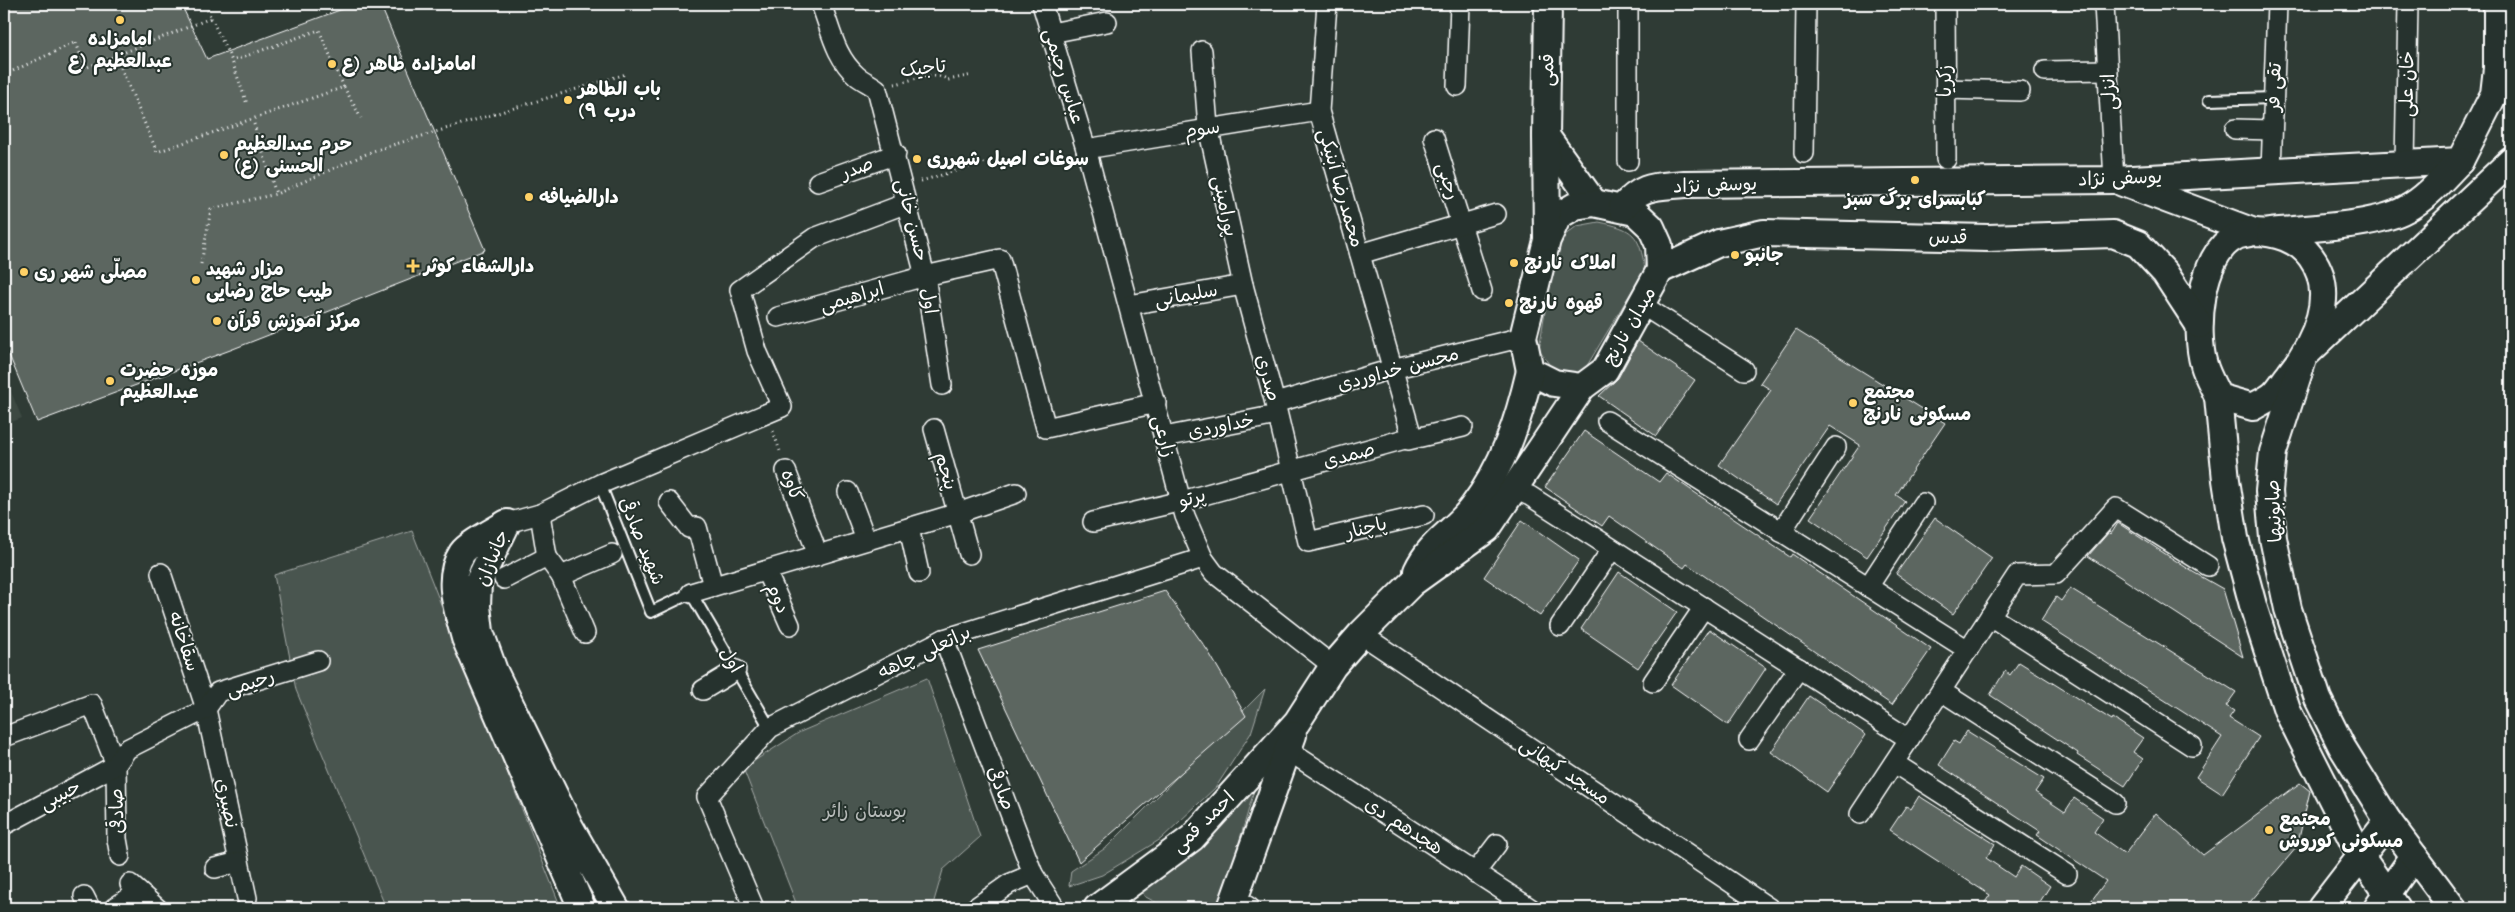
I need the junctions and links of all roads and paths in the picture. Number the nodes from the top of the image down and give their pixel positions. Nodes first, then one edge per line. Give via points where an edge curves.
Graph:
1 (205, 4) edge
2 (821, 4) edge
3 (1043, 4) edge
4 (1327, 4) edge
5 (1460, 4) edge
6 (1548, 4) edge
7 (1628, 4) edge
8 (1806, 4) edge
9 (1945, 4) edge
10 (2104, 4) edge
11 (2276, 4) edge
12 (2408, 4) edge
13 (2496, 4) edge
14 (211, 18) junction
15 (1107, 22) dead end
16 (1051, 33) junction
17 (1202, 51) dead end
18 (115, 54) junction
19 (232, 62) junction
20 (2108, 70) junction
21 (2045, 71) dead end
22 (626, 74) dead end
23 (972, 75) dead end
24 (4, 76) edge
25 (1457, 86) dead end
26 (344, 87) junction
27 (877, 89) junction
28 (1945, 89) junction
29 (2020, 91) dead end
30 (2273, 98) junction
31 (2209, 100) dead end
32 (246, 104) dead end
33 (1319, 111) junction
34 (361, 118) dead end
35 (254, 124) dead end
36 (1208, 127) junction
37 (2234, 129) dead end
38 (2272, 130) junction
39 (1546, 136) junction
40 (1434, 138) dead end
41 (1086, 149) junction
42 (1804, 153) dead end
43 (896, 154) junction
44 (1946, 159) dead end
45 (993, 160) dead end
46 (1628, 161) dead end
47 (2460, 161) junction
48 (2511, 162) edge
49 (2405, 163) junction
50 (2271, 170) junction
51 (2114, 180) junction
52 (818, 182) dead end
53 (276, 194) junction
54 (905, 195) junction
55 (1594, 203) junction
56 (1622, 208) junction
57 (1496, 214) dead end
58 (1462, 223) junction
59 (2261, 232) junction
60 (1547, 240) junction
61 (1360, 254) junction
62 (201, 264) dead end
63 (1660, 270) junction
64 (925, 276) junction
65 (1242, 285) junction
66 (1482, 291) dead end
67 (1129, 305) junction
68 (1642, 305) junction
69 (778, 318) dead end
70 (2199, 325) junction
71 (1522, 337) junction
72 (2304, 356) junction
73 (1392, 369) junction
74 (1744, 370) dead end
75 (1530, 371) junction
76 (942, 385) dead end
77 (1582, 387) junction
78 (2218, 397) junction
79 (1156, 404) junction
80 (1276, 409) junction
81 (768, 414) junction
82 (1607, 421) dead end
83 (1463, 427) dead end
84 (934, 429) dead end
85 (1164, 437) junction
86 (1408, 440) junction
87 (1836, 447) dead end
88 (786, 471) joint
89 (1290, 471) junction
90 (600, 484) junction
91 (1514, 489) junction
92 (848, 492) dead end
93 (1016, 493) dead end
94 (1182, 501) junction
95 (669, 502) dead end
96 (1922, 503) dead end
97 (958, 513) junction
98 (540, 514) junction
99 (1424, 515) dead end
100 (1094, 522) dead end
101 (507, 523) junction
102 (909, 528) junction
103 (1781, 532) junction
104 (866, 540) junction
105 (1308, 542) joint
106 (1612, 549) junction
107 (612, 554) dead end
108 (969, 554) dead end
109 (818, 555) junction
110 (547, 557) junction
111 (1203, 558) junction
112 (2208, 566) dead end
113 (766, 571) junction
114 (161, 573) dead end
115 (919, 573) dead end
116 (561, 576) junction
117 (504, 579) dead end
118 (1412, 584) junction
119 (713, 586) junction
120 (1868, 586) junction
121 (691, 593) junction
122 (1704, 608) junction
123 (1990, 616) junction
124 (790, 625) dead end
125 (1560, 626) dead end
126 (585, 633) dead end
127 (1361, 634) junction
128 (944, 639) junction
129 (1968, 650) junction
130 (318, 661) dead end
131 (1333, 666) junction
132 (1799, 668) junction
133 (736, 670) junction
134 (1653, 682) dead end
135 (703, 690) dead end
136 (1941, 691) junction
137 (206, 709) junction
138 (770, 728) junction
139 (4, 737) edge
140 (1909, 739) junction
141 (1749, 740) dead end
142 (2192, 746) dead end
143 (1283, 747) junction
144 (1894, 763) junction
145 (116, 766) junction
146 (2115, 803) dead end
147 (1860, 814) dead end
148 (2388, 821) junction
149 (4, 825) edge
150 (1497, 844) dead end
151 (120, 856) dead end
152 (2414, 856) junction
153 (2361, 857) junction
154 (239, 862) junction
155 (214, 868) dead end
156 (1476, 873) junction
157 (1033, 874) junction
158 (2067, 874) dead end
159 (246, 898) dead end
160 (2386, 904) edge
161 (1239, 905) edge
162 (114, 908) edge
163 (157, 908) edge
164 (582, 908) edge
165 (616, 908) edge
166 (754, 908) edge
167 (976, 908) edge
168 (1056, 908) edge
169 (1097, 908) edge
170 (1530, 908) edge
171 (1769, 908) edge
172 (2321, 908) edge
173 (2454, 908) edge

1 - 14 path
2 - 27 street via 836,50 843,61 858,77
3 - 16 street, عباس رحیمی
4 - 33 street, محمدرضا آبنیکی
5 - 25 street
6 - 39 street, قمی
7 - 46 street
8 - 42 street
9 - 28 street, زکریا
10 - 20 street, انزلی
11 - 30 street, تقی فر
12 - 49 street, خان علی
13 - 47 street via 2494,94
14 - 18 path
14 - 19 path
15 - 16 street
16 - 41 street, عباس رحیمی
17 - 36 street, پورامینی
18 - 24 path via 85,68 76,42
18 - 26 path via 157,152
19 - 26 path via 319,30
19 - 32 path
20 - 21 street
20 - 51 street, انزلی
22 - 53 path via 373,152
23 - 27 path, تاجیک via 948,80 942,76 922,78
26 - 34 path
27 - 43 street, حسن خانی
28 - 29 street
28 - 44 street, زکریا
30 - 31 lane
30 - 38 street, تقی فر
33 - 36 street, سوم
33 - 61 street, محمدرضا آبنیکی
35 - 53 path
36 - 41 street, سوم
36 - 65 street, پورامینی
37 - 38 street
38 - 50 street, تقی فر
39 - 55 street
39 - 60 street, قمی
40 - 58 street, رجبی
41 - 67 street, زارعی
43 - 52 street, صدر
43 - 54 street, حسن خانی
45 - 54 path
47 - 49 street, یوسفی نژاد
47 - 59 street via 2407,209 2384,219
48 - 72 street, صابونیها
49 - 50 street, یوسفی نژاد
50 - 51 street, یوسفی نژاد
51 - 56 street, یوسفی نژاد via 1685,184 1646,188 1634,193
51 - 59 street
53 - 62 path via 211,210
54 - 64 street, حسن خانی
54 - 81 street via 814,238 740,290 757,350 782,407
55 - 56 street, میدان نارنج
55 - 60 street, میدان نارنج via 1575,206 1558,216
56 - 63 street, میدان نارنج via 1635,212 1651,227 1659,245
57 - 58 street
58 - 61 street
58 - 66 street, رجبی
59 - 70 street via 2234,237 2214,258 2205,281
59 - 72 street via 2287,238 2304,247 2316,263 2322,280 2323,305
60 - 71 street, میدان نارنج
61 - 73 street, محمدرضا آبنیکی
63 - 68 street, میدان نارنج
63 - 70 street, قدس via 1719,243 1764,233 1988,238 2113,234 2138,244 2165,273
64 - 69 street, ابراهیمی
64 - 76 street, اول
64 - 79 street, حسن خانی via 1000,259 1046,428
65 - 67 street, سلیمانی
65 - 80 street, صدری
67 - 79 street, زارعی
68 - 74 street
68 - 77 street, میدان نارنج via 1606,370
70 - 78 street via 2204,365
71 - 73 street, محسن خداوردی
71 - 75 street, میدان نارنج
72 - 78 street via 2274,395 2253,407
72 - 148 street, صابونیها via 2273,452 2269,491 2273,538 2288,609 2318,699 2342,747
73 - 80 street, محسن خداوردی
73 - 86 street via 1412,433
75 - 77 street via 1554,383
75 - 118 street via 1509,446 1472,508 1425,555
77 - 91 street
78 - 153 street, صابونیها via 2235,538 2254,609 2287,710
79 - 85 street, زارعی
80 - 85 street, خداوردی
80 - 89 street, صدری
81 - 88 path, کاوه
81 - 90 street
82 - 103 street
83 - 86 street, صمدی
84 - 97 street, پنجم
85 - 94 street, زارعی
86 - 89 street, صمدی
87 - 103 street
88 - 109 street, کاوه
89 - 94 street, پرتو
89 - 105 street, صدری
90 - 98 street
90 - 121 lane, شهید صادقی via 652,612
91 - 106 street
91 - 118 street via 1487,529
92 - 104 street
93 - 97 street
94 - 100 street, پرتو
94 - 111 street, زارعی
95 - 119 street via 688,528 697,527
96 - 120 street
97 - 102 street
97 - 108 street, پنجم
98 - 101 street
98 - 110 street
99 - 105 street, پاچنار
101 - 164 street, جانبازان via 463,552 453,576 457,607 465,638
101 - 165 street, جانبازان via 478,583 480,632 494,671 570,827
102 - 104 street
102 - 115 street
103 - 120 street
104 - 109 street
106 - 122 street
106 - 125 street
107 - 116 street
109 - 113 street
110 - 116 street
110 - 117 street
111 - 128 street, براتعلی چاهه
111 - 131 street, زارعی via 1214,573
112 - 123 street via 2116,508 2056,574 2017,575
113 - 119 street
113 - 124 street, دوم
114 - 137 street, سقاخانه
116 - 126 street
118 - 127 street, احمد قمی
119 - 121 street
120 - 129 street
121 - 133 lane, اول
122 - 132 street
122 - 134 street
123 - 129 street
123 - 142 street
127 - 131 street, احمد قمی
127 - 171 street, مسجد کیهانی
128 - 138 street, براتعلی چاهه
128 - 157 street, صادقی
129 - 136 street
130 - 137 street, رحیمی via 218,692
131 - 143 street, احمد قمی
132 - 140 street
132 - 141 street
133 - 135 street
133 - 138 lane, اول
136 - 140 street
136 - 146 street
137 - 145 street, رحیمی via 127,749
137 - 154 street, نصیری
138 - 166 street, براتعلی چاهه via 707,797
139 - 145 street via 92,704
140 - 144 street
143 - 156 street, هجدهم دی
143 - 161 street, احمد قمی
143 - 169 street, احمد قمی via 1192,838
144 - 147 street
144 - 158 street
145 - 149 street, حبیبی
145 - 151 street, صادقی
148 - 152 street, صابونیها
148 - 153 street
150 - 156 street
152 - 160 street
152 - 173 street, صابونیها
153 - 160 street, صابونیها
153 - 172 street
154 - 155 street
154 - 159 street, نصیری
156 - 170 street, هجدهم دی
157 - 167 street via 1016,880
157 - 168 street, صادقی
162 - 163 street via 134,888

